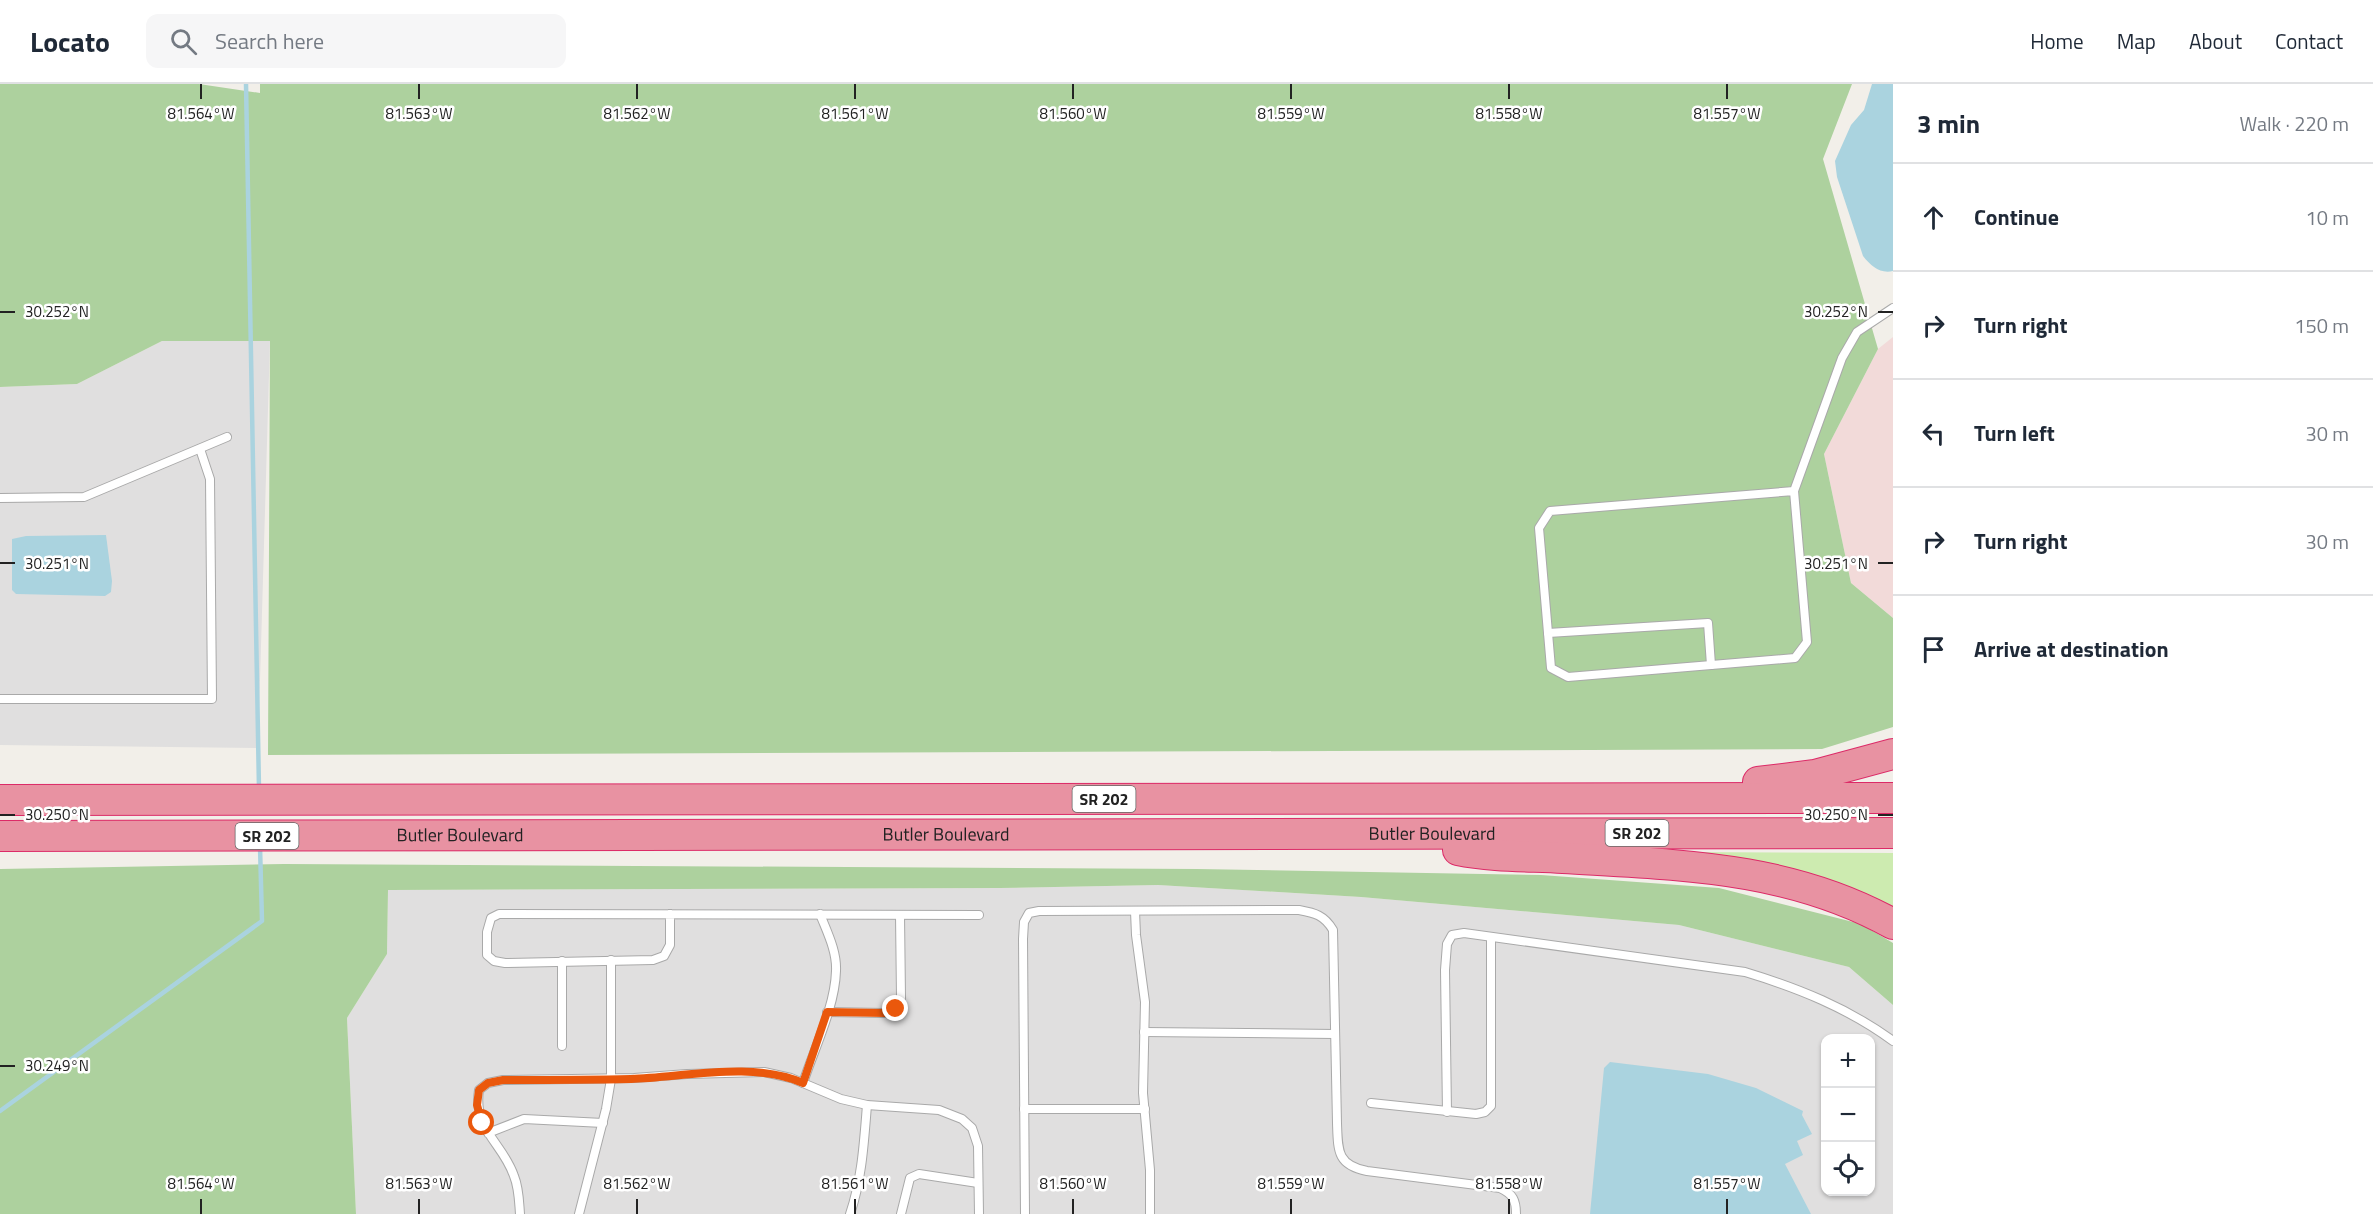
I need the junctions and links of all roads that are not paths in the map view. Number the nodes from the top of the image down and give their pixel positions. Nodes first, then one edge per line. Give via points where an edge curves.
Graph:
1 (1893, 308) edge
2 (227, 437) dead end
3 (200, 449) junction
4 (1794, 490) junction
5 (0, 498) edge
6 (1548, 633) junction
7 (1711, 665) junction
8 (0, 699) edge
9 (1893, 754) edge
10 (1893, 798) edge
11 (1581, 799) junction
12 (0, 801) edge
13 (1893, 832) edge
14 (1382, 833) junction
15 (0, 836) edge
16 (1135, 911) junction
17 (670, 914) junction
18 (820, 914) junction
19 (900, 915) junction
20 (980, 915) dead end
21 (1893, 924) edge
22 (1491, 937) junction
23 (611, 960) junction
24 (562, 961) junction
25 (827, 1012) junction
26 (1144, 1032) junction
27 (1335, 1034) junction
28 (1893, 1041) edge
29 (562, 1046) dead end
30 (611, 1079) junction
31 (803, 1083) junction
32 (1371, 1103) dead end
33 (867, 1105) junction
34 (1024, 1109) junction
35 (1145, 1109) junction
36 (1447, 1112) junction
37 (603, 1123) junction
38 (488, 1132) junction
39 (978, 1182) junction
40 (520, 1214) edge
41 (579, 1214) edge
42 (850, 1214) edge
43 (901, 1214) edge
44 (979, 1214) edge
45 (1025, 1214) edge
46 (1150, 1214) edge
47 (1516, 1214) edge

1 - 4 lane via 1857,332 1842,358
2 - 3 lane
3 - 5 lane via 84,497
3 - 8 lane via 210,479 212,699
4 - 6 lane via 1550,511 1539,528
4 - 7 lane via 1807,642 1795,658
6 - 7 lane via 1551,668 1568,677
6 - 7 lane via 1708,623
9 - 11 highway via 1815,775
10 - 11 highway, Butler Boulevard / SR 202
11 - 12 highway, Butler Boulevard / SR 202
13 - 14 highway, Butler Boulevard / SR 202
14 - 15 highway, Butler Boulevard / SR 202
14 - 21 highway via 1468,852 1738,871 1820,891
16 - 26 lane via 1145,1002
16 - 27 lane via 1317,913 1333,930
16 - 34 lane via 1029,913 1023,939
17 - 18 lane
17 - 23 lane via 669,945 664,956 653,960
17 - 24 lane via 499,914 491,918 487,955 494,961
18 - 19 lane
18 - 25 lane via 831,941 836,971
19 - 20 lane
19 - 25 lane via 901,998 896,1009 885,1013
22 - 28 lane via 1745,972 1834,1004
22 - 36 lane via 1491,1106 1476,1114
22 - 36 lane via 1464,933 1452,935 1447,944
23 - 24 lane
23 - 30 lane
24 - 29 lane
25 - 31 lane
26 - 27 lane
26 - 35 lane
27 - 47 lane via 1338,1144 1350,1168 1500,1188 1511,1193 1516,1201
30 - 31 lane via 764,1072
30 - 37 lane
30 - 38 lane via 488,1083 479,1090 477,1105
31 - 33 lane
32 - 36 lane
33 - 39 lane via 939,1110 962,1119 972,1128 978,1146
33 - 42 lane via 863,1155
34 - 35 lane
34 - 45 lane
35 - 46 lane
37 - 38 lane via 524,1119
37 - 41 lane
38 - 40 lane via 514,1174
39 - 43 lane via 919,1174 910,1178
39 - 44 lane

